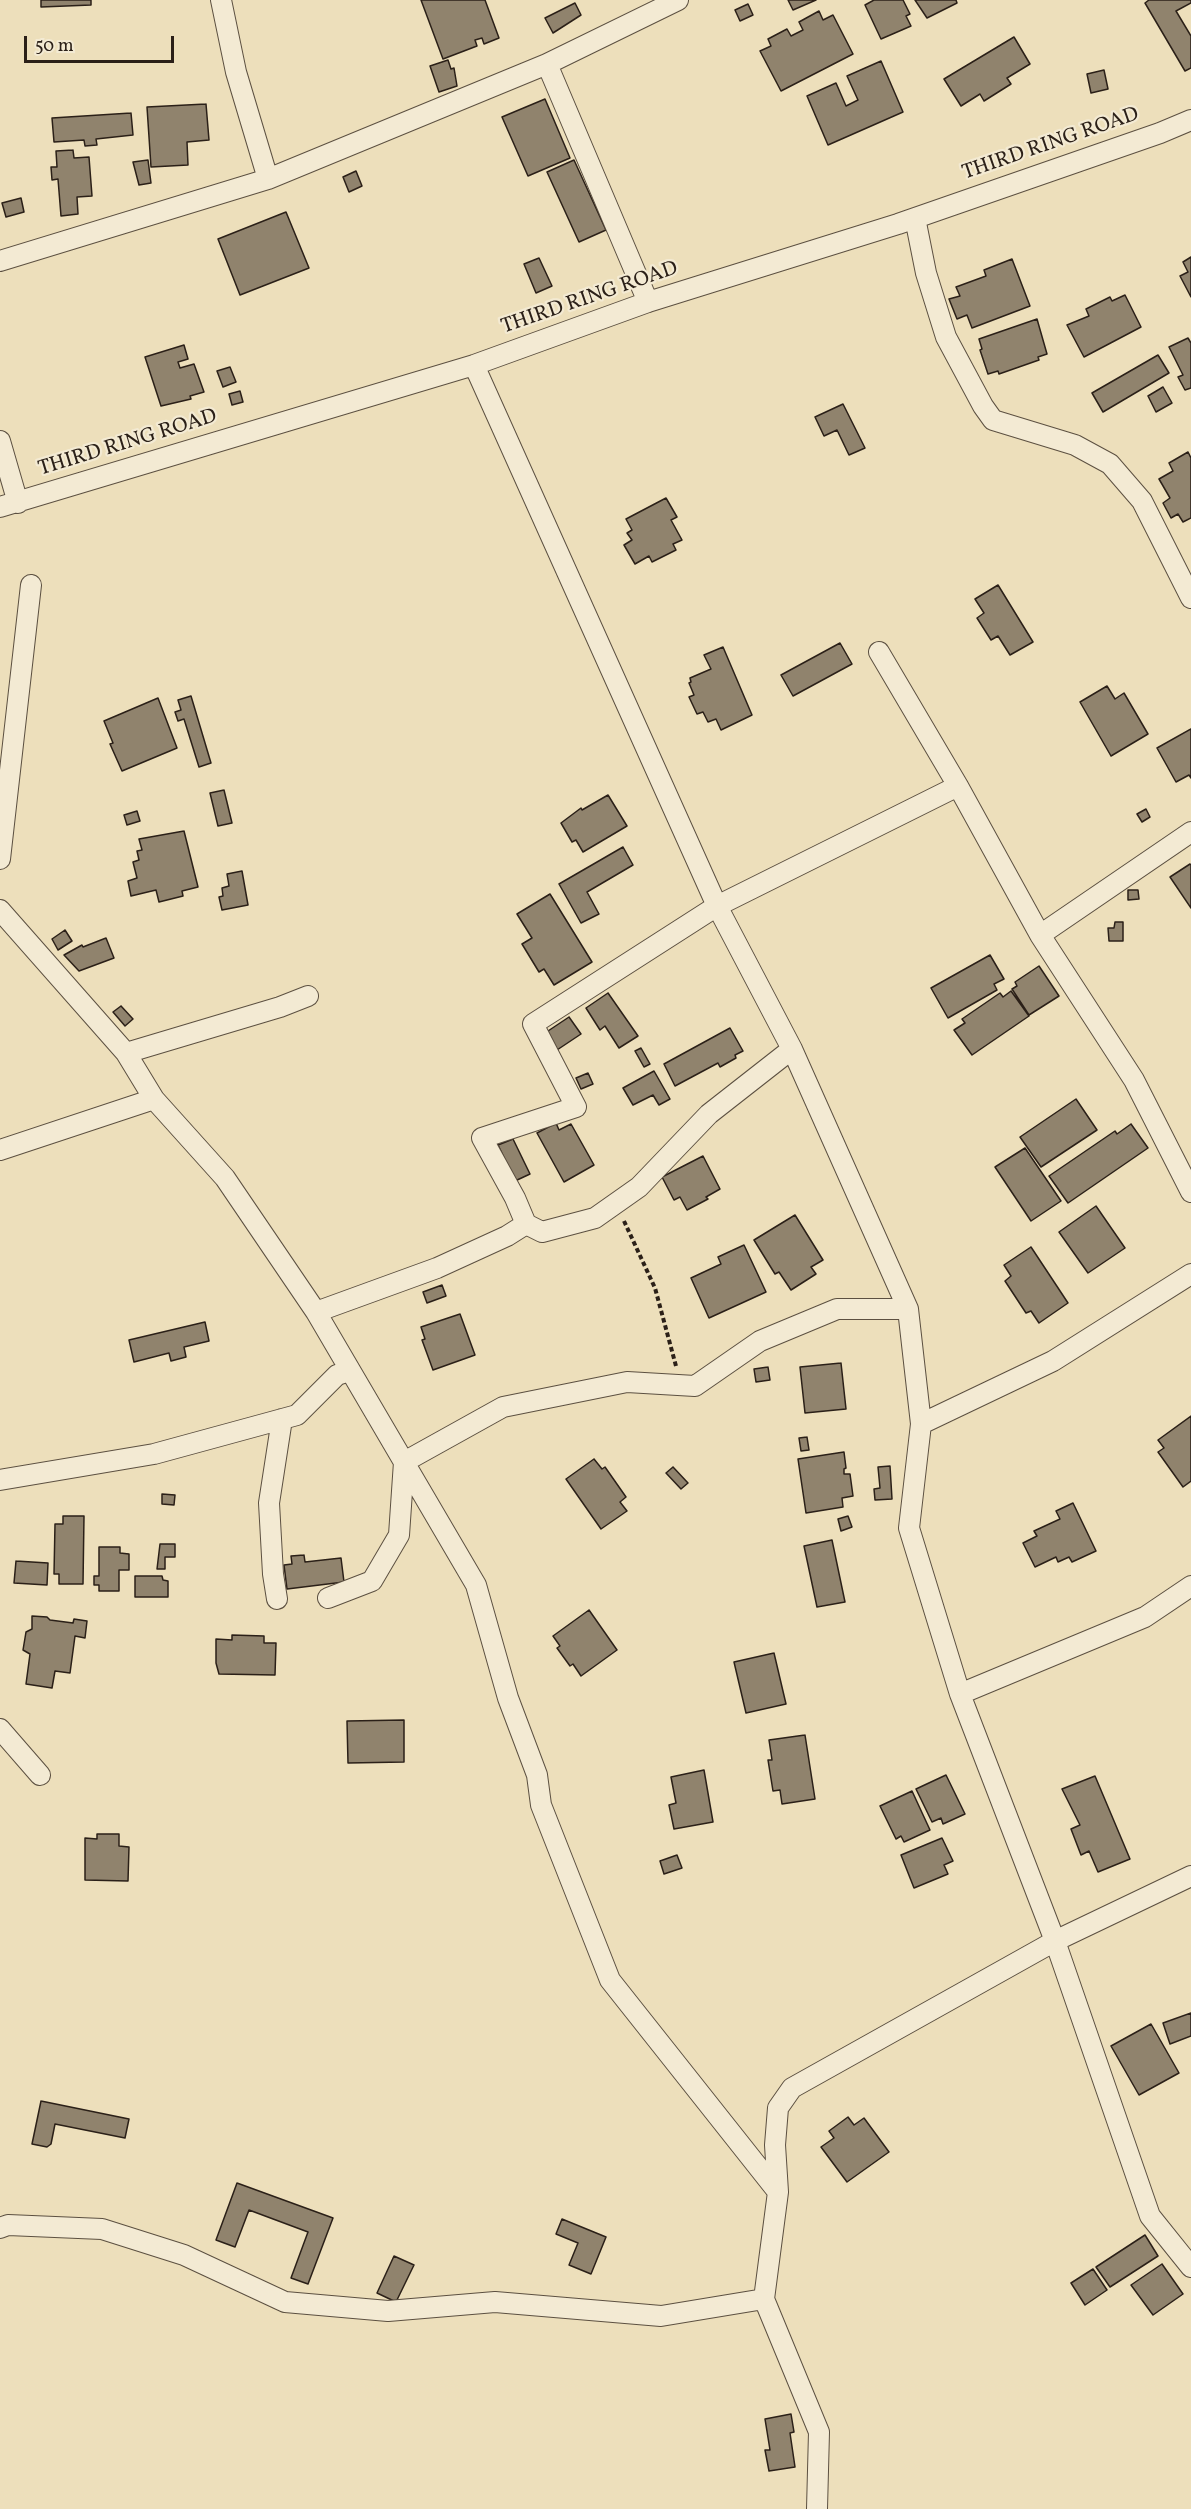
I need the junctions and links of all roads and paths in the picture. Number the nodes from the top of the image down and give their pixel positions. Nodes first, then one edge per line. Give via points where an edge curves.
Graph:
1 (220, 0) edge
2 (678, 0) edge
3 (547, 64) junction
4 (1191, 120) edge
5 (268, 179) junction
6 (915, 218) junction
7 (0, 261) edge
8 (648, 302) junction
9 (474, 365) junction
10 (0, 441) edge
11 (9, 505) edge
12 (31, 585) dead end
13 (1191, 598) edge
14 (879, 652) dead end
15 (958, 786) junction
16 (1191, 832) edge
17 (0, 859) edge
18 (717, 906) junction
19 (0, 910) edge
20 (1040, 935) junction
21 (308, 996) dead end
22 (792, 1049) junction
23 (126, 1053) junction
24 (154, 1099) junction
25 (0, 1150) edge
26 (1191, 1192) edge
27 (616, 1204) junction
28 (526, 1224) junction
29 (1191, 1275) edge
30 (908, 1309) junction
31 (316, 1312) junction
32 (349, 1371) junction
33 (695, 1386) junction
34 (282, 1419) junction
35 (921, 1424) junction
36 (404, 1462) junction
37 (0, 1480) edge
38 (1191, 1586) edge
39 (328, 1598) dead end
40 (277, 1599) dead end
41 (960, 1694) junction
42 (0, 1729) edge
43 (40, 1775) dead end
44 (1191, 1876) edge
45 (1055, 1941) junction
46 (778, 2193) junction
47 (3, 2225) edge
48 (1191, 2267) edge
49 (764, 2298) junction
50 (817, 2509) edge

1 - 5 street via 236,72
2 - 3 street
3 - 5 street
3 - 8 street
4 - 6 street, THIRD RING ROAD
5 - 7 street
6 - 8 street, THIRD RING ROAD
6 - 13 street via 926,273 946,337 993,420 1074,445 1110,464 1142,501
8 - 9 street, THIRD RING ROAD
9 - 11 street, THIRD RING ROAD
9 - 18 street
10 - 11 street
12 - 17 street
14 - 15 street
15 - 18 street
15 - 20 street
16 - 20 street
18 - 22 street
18 - 28 street via 533,1024 576,1107 482,1138
19 - 23 street
20 - 26 street via 1134,1080
21 - 23 street
22 - 27 street via 709,1114 639,1187
22 - 30 street
23 - 24 street
24 - 25 street
24 - 31 street via 225,1178
27 - 28 street via 595,1218 542,1232
27 - 33 path via 655,1288 676,1366
28 - 31 street via 436,1268
29 - 35 street via 1053,1361
30 - 33 street via 837,1309 760,1341
30 - 35 street
31 - 32 street
32 - 34 street via 337,1375 297,1415
32 - 36 street
33 - 36 street via 627,1382 503,1407
34 - 37 street via 154,1454
34 - 40 street via 269,1503
35 - 41 street via 909,1528
36 - 39 street via 399,1535 372,1581
36 - 46 street via 476,1585 508,1698 537,1775 541,1805 610,1980
38 - 41 street via 1144,1617
41 - 45 street
42 - 43 street
44 - 45 street
45 - 46 street via 792,2088 778,2108
45 - 48 street via 1150,2216
46 - 49 street
47 - 49 street via 102,2229 184,2255 285,2302 388,2311 495,2302 661,2316
49 - 50 street via 819,2432

